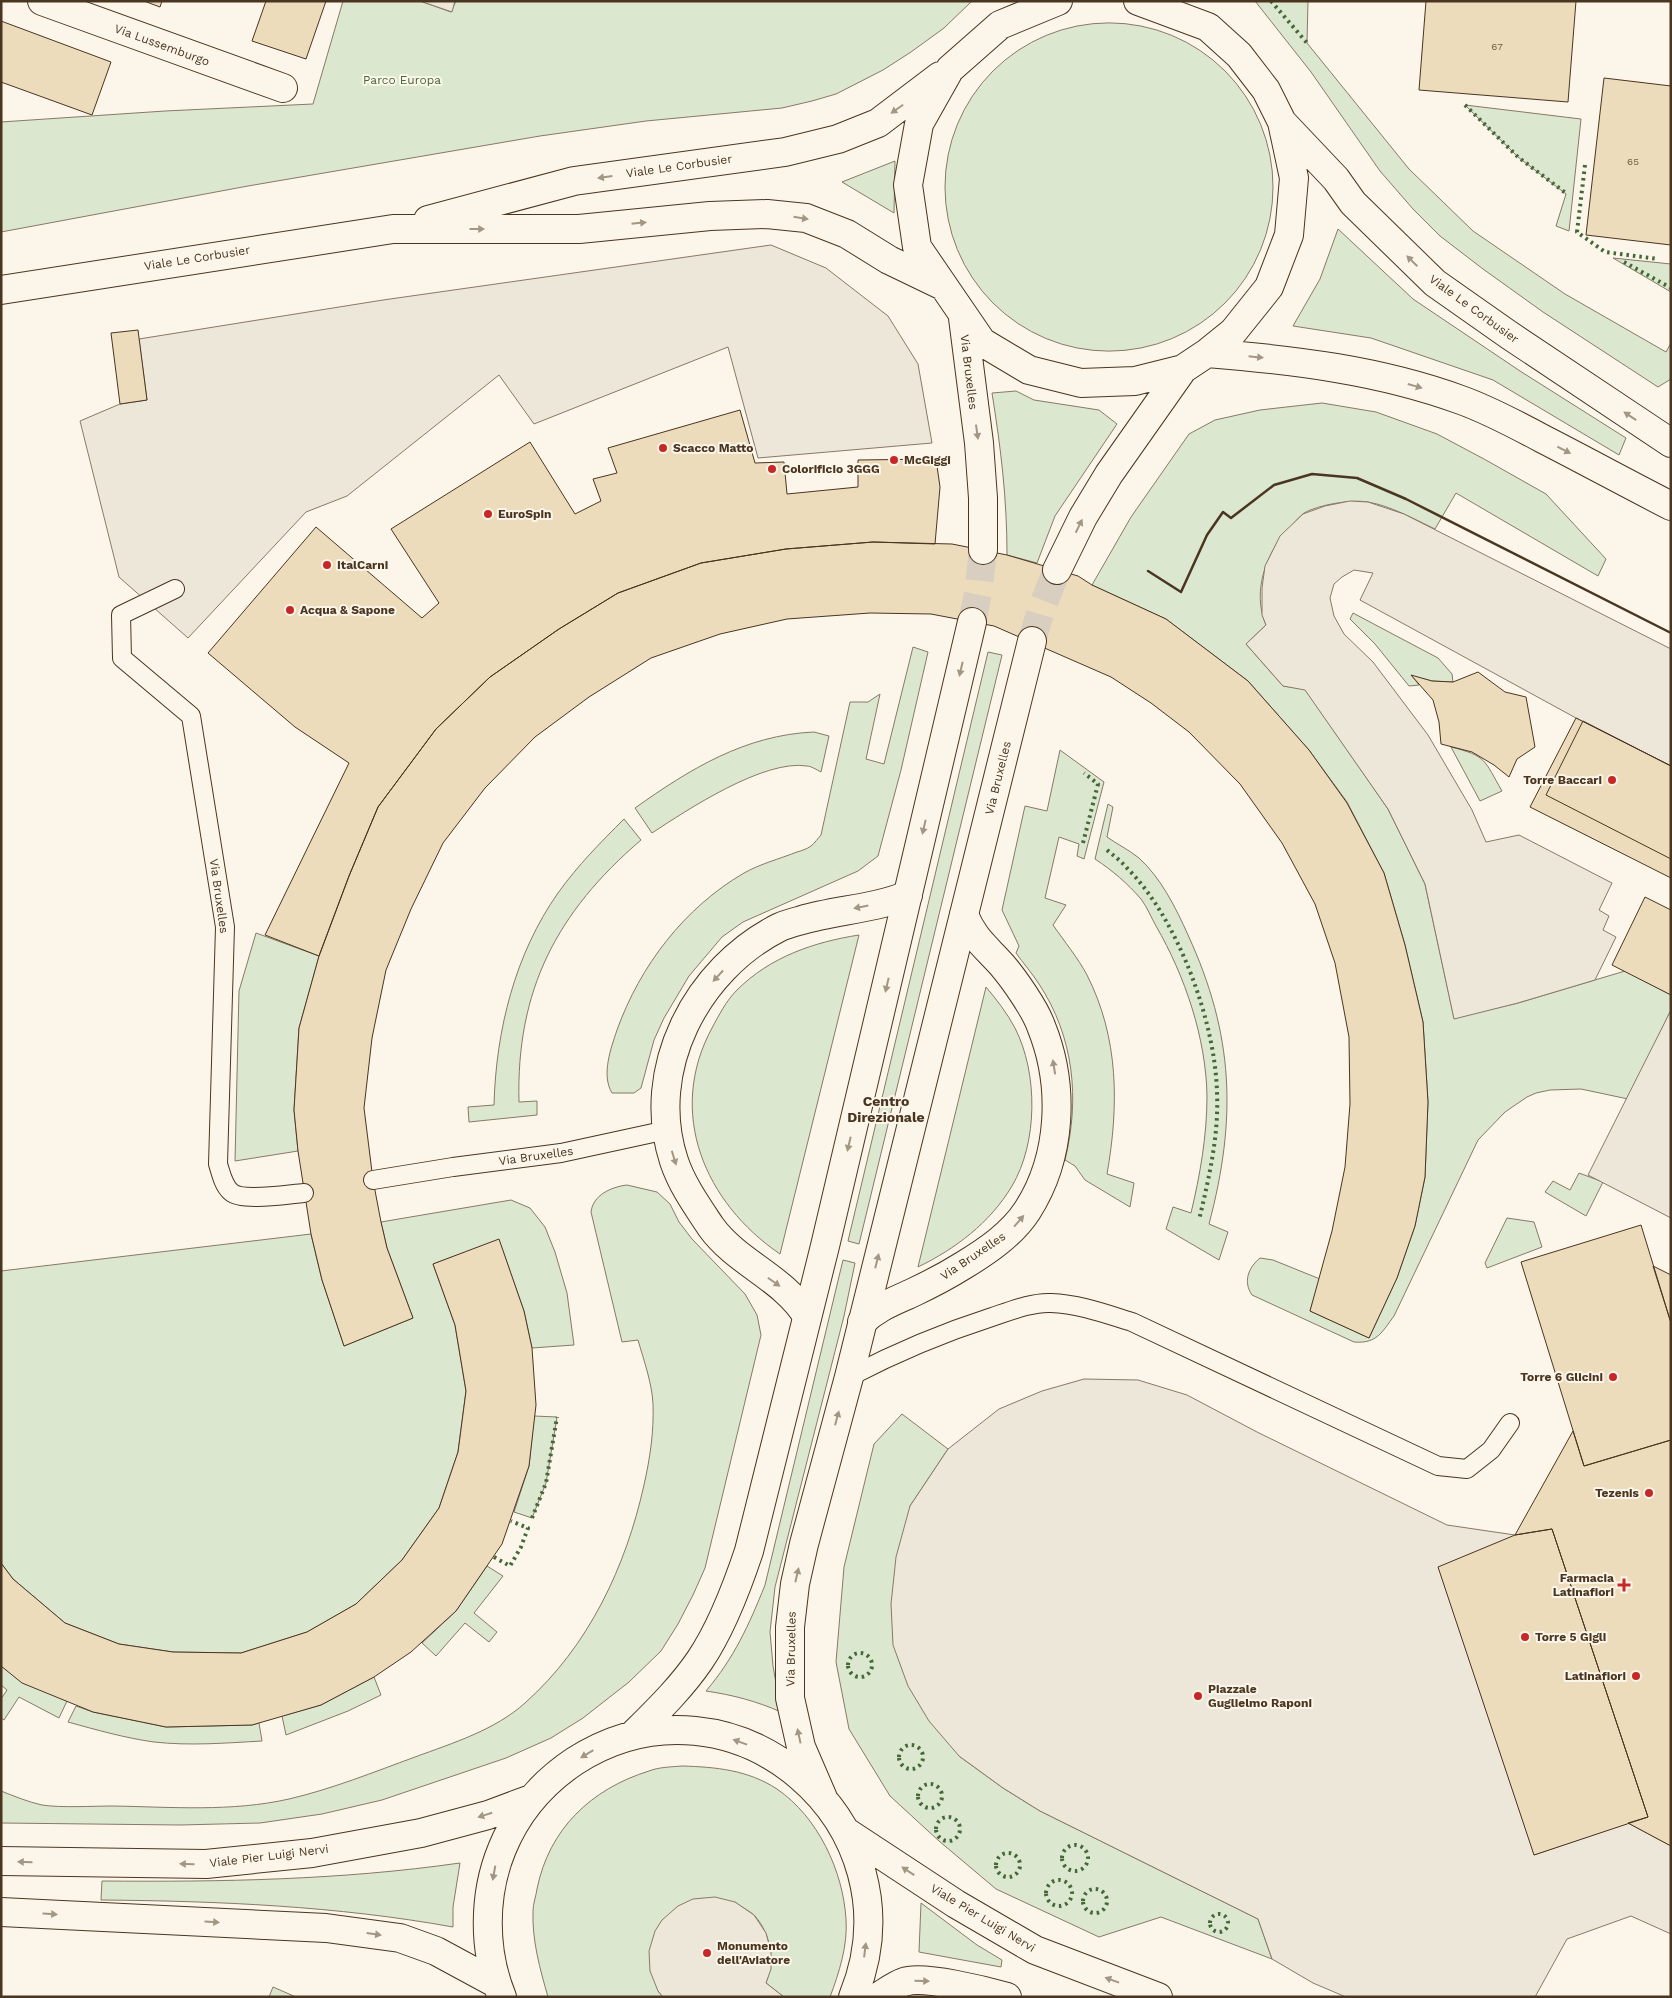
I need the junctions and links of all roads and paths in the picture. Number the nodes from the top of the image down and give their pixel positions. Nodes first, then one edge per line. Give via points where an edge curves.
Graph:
1 (42, 1) edge
2 (1015, 1) edge
3 (1058, 1) edge
4 (1138, 1) edge
5 (1191, 1) edge
6 (1000, 25) junction
7 (1208, 27) junction
8 (950, 69) junction
9 (283, 88) dead end
10 (1282, 122) junction
11 (393, 229) junction
12 (944, 287) junction
13 (1, 290) edge
14 (962, 314) junction
15 (1207, 353) junction
16 (1183, 369) junction
17 (1671, 443) edge
18 (1671, 506) edge
19 (983, 550) tunnel mouth
20 (1057, 570) tunnel mouth
21 (174, 589) dead end
22 (972, 622) tunnel mouth
23 (1032, 641) tunnel mouth
24 (908, 895) junction
25 (964, 915) junction
26 (667, 1130) junction
27 (373, 1180) dead end
28 (304, 1193) dead end
29 (807, 1316) junction
30 (862, 1322) junction
31 (848, 1377) junction
32 (1510, 1423) dead end
33 (632, 1736) junction
34 (823, 1798) junction
35 (531, 1799) junction
36 (846, 1831) junction
37 (1, 1861) edge
38 (1, 1912) edge
39 (500, 1991) edge
40 (853, 1997) edge
41 (878, 1997) edge
42 (1007, 1997) edge
43 (1158, 1997) edge

1 - 9 street, Via Lussemburgo
2 - 6 street
3 - 6 street
4 - 7 street
5 - 7 street
6 - 8 street
7 - 10 street via 1239,56 1266,90
8 -> 11 street, Viale Le Corbusier via 878,123 838,139 785,152 574,181
8 - 12 street via 919,124 908,185 917,247
10 - 15 street via 1294,178 1289,235 1269,287 1232,332
17 -> 10 street, Viale Le Corbusier via 1435,282 1353,203 1336,179
11 -> 12 street, Viale Le Corbusier via 579,229 710,216 767,214 806,218 847,234 889,260
11 - 13 street, Viale Le Corbusier
12 - 14 street
14 - 16 street via 982,342 1028,370 1081,383 1135,381
14 -> 19 street, Via Bruxelles via 979,443
15 - 16 street
15 -> 18 street via 1348,369 1461,400
20 -> 16 street via 1109,474
21 - 28 lane, Via Bruxelles via 121,615 122,658 191,716 225,927 218,1164 232,1193 246,1197
22 -> 24 street
23 - 25 street, Via Bruxelles
24 -> 26 street via 894,901 781,926 746,950 720,974 690,1011 669,1064
24 -> 29 street
30 -> 25 street, Via Bruxelles
30 -> 25 street, Via Bruxelles via 881,1307 964,1266 1009,1232 1042,1186 1050,1161 1057,1088 1052,1057 1041,1024 1003,966 971,931
26 - 27 lane, Via Bruxelles via 561,1153
26 -> 29 street via 674,1161 689,1194 713,1229 750,1265 789,1292
29 - 33 street via 749,1551 737,1587 700,1660 674,1693
30 - 31 street, Via Bruxelles
31 - 32 lane via 952,1330 1014,1309 1050,1303 1084,1308 1132,1322 1438,1466 1467,1469 1492,1450
34 -> 31 street, Via Bruxelles via 801,1747 790,1698 790,1627 804,1544
34 -> 33 street via 796,1771 757,1748 724,1736 687,1730
33 -> 35 street via 593,1750 558,1772
34 - 36 street
35 -> 37 street, Viale Pier Luigi Nervi via 421,1833 312,1853 206,1864
35 -> 39 street via 510,1830 495,1865 487,1914 492,1965
40 -> 36 street via 865,1955 868,1915 862,1870
43 -> 36 street, Viale Pier Luigi Nervi via 1035,1950 956,1904
38 -> 39 street via 326,1928 400,1938 436,1951
41 -> 42 street via 906,1981 969,1987

